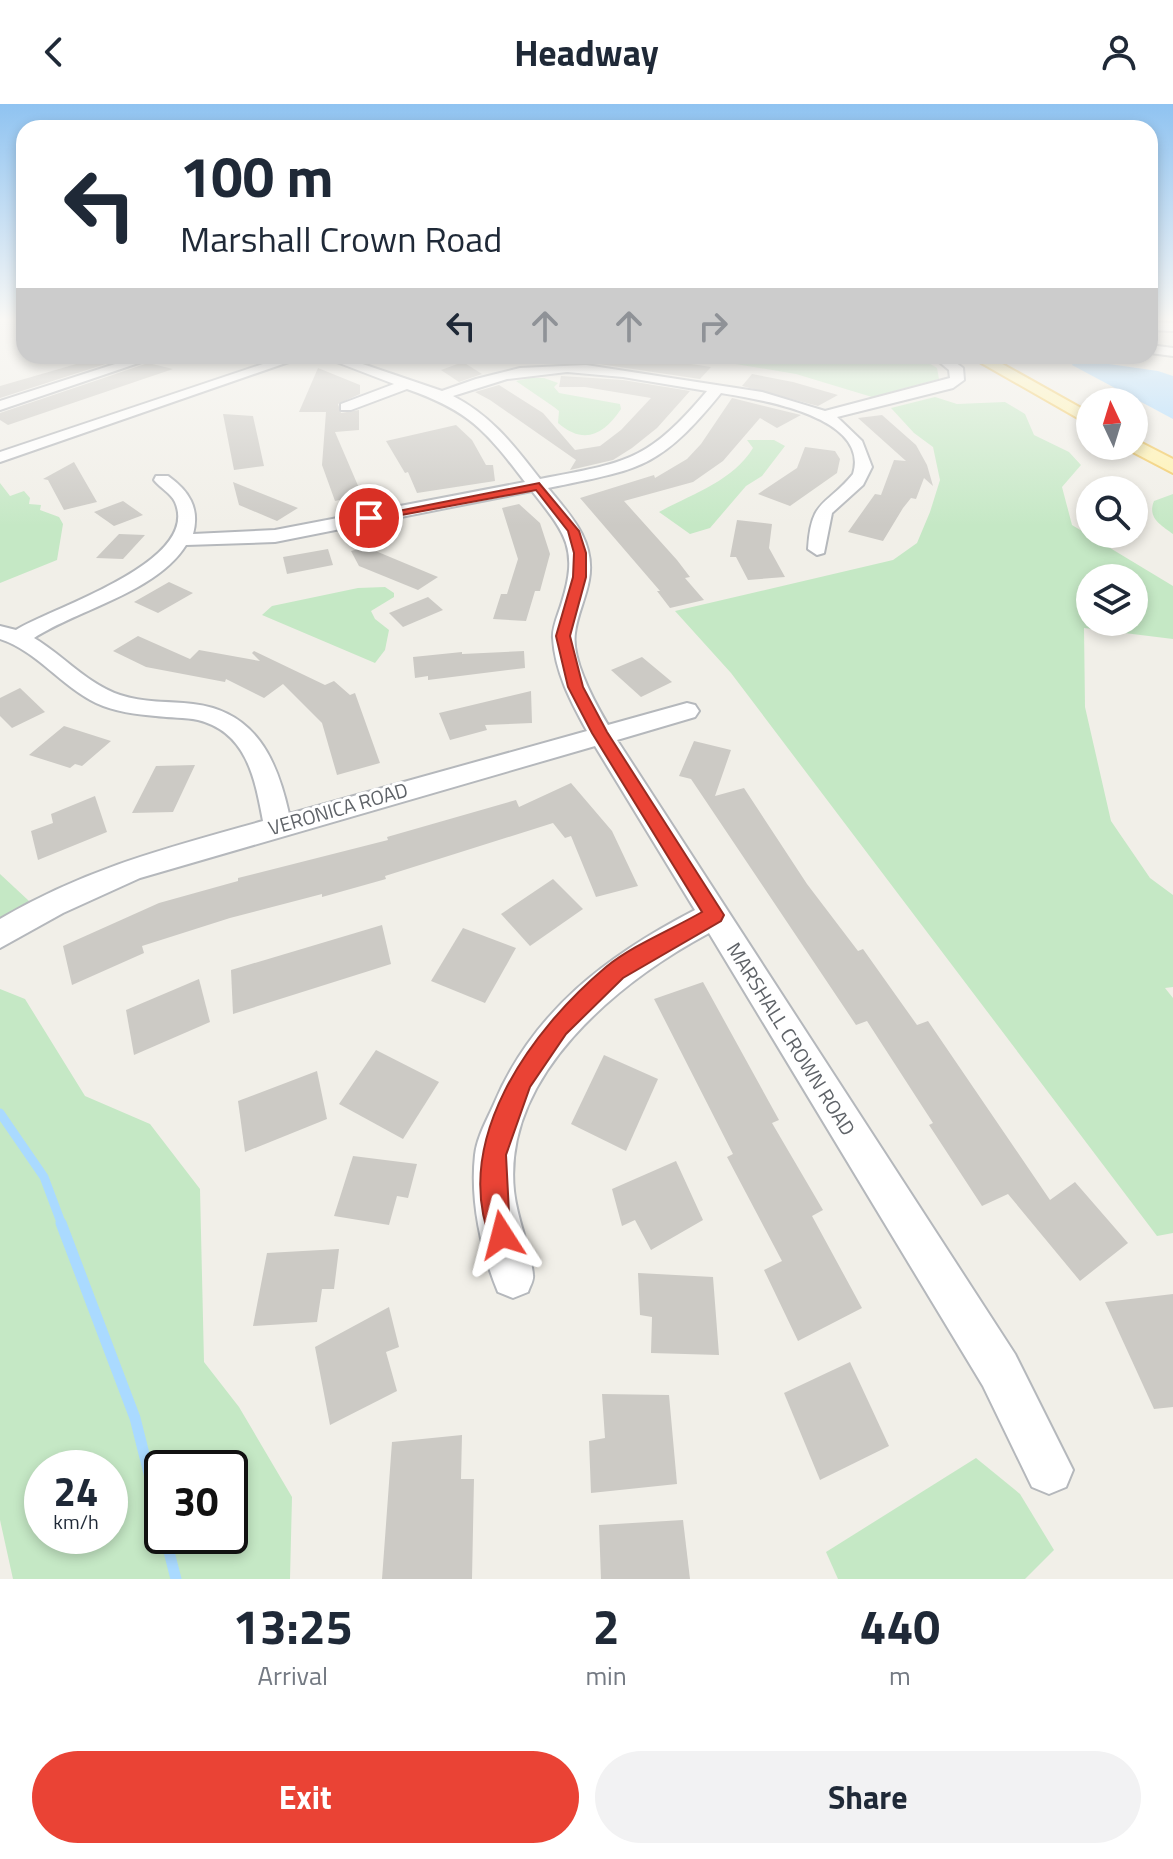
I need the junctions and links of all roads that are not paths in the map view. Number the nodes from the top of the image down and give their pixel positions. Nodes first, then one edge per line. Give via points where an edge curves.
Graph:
1 (56, 388) edge
2 (205, 388) edge
3 (397, 388) edge
4 (418, 388) edge
5 (464, 388) edge
6 (710, 388) edge
7 (936, 388) edge
8 (1033, 388) edge
9 (1055, 388) edge
10 (717, 389) junction
11 (442, 396) junction
12 (1076, 399) edge
13 (0, 406) edge
14 (346, 407) dead end
15 (1076, 412) edge
16 (825, 415) junction
17 (1148, 440) edge
18 (1148, 453) edge
19 (1173, 453) edge
20 (0, 457) edge
21 (1173, 467) edge
22 (162, 480) dead end
23 (539, 486) junction
24 (184, 540) junction
25 (817, 549) dead end
26 (10, 634) edge
27 (687, 711) dead end
28 (600, 733) junction
29 (278, 826) junction
30 (714, 915) junction
31 (0, 935) edge
32 (513, 1277) dead end
33 (1049, 1470) dead end

1 - 13 street
2 - 20 street
3 - 14 street
4 - 11 street, MARSHALL CROWN ROAD
5 - 11 street
6 - 10 street
7 - 16 street
8 - 15 main road
9 - 12 main road
10 - 16 street
10 - 23 street via 678,438 657,453 623,468
11 - 23 street, MARSHALL CROWN ROAD via 491,428
16 - 25 street via 858,444 864,463 847,492 827,506 818,524
17 - 19 main road
18 - 21 main road
22 - 24 street via 178,490 186,506 189,524
23 - 24 street via 275,536
23 - 28 street, MARSHALL CROWN ROAD via 573,531 580,553 580,577 563,636 575,687
24 - 26 street via 142,576
26 - 29 street via 105,699 207,714 235,729 255,746 265,767
27 - 28 street, VERONICA ROAD
28 - 29 street, VERONICA ROAD
28 - 30 street, MARSHALL CROWN ROAD
29 - 31 street, VERONICA ROAD via 132,869 52,904
30 - 32 street via 616,972 558,1027 521,1080 493,1155 496,1213
30 - 33 street, MARSHALL CROWN ROAD via 999,1370

